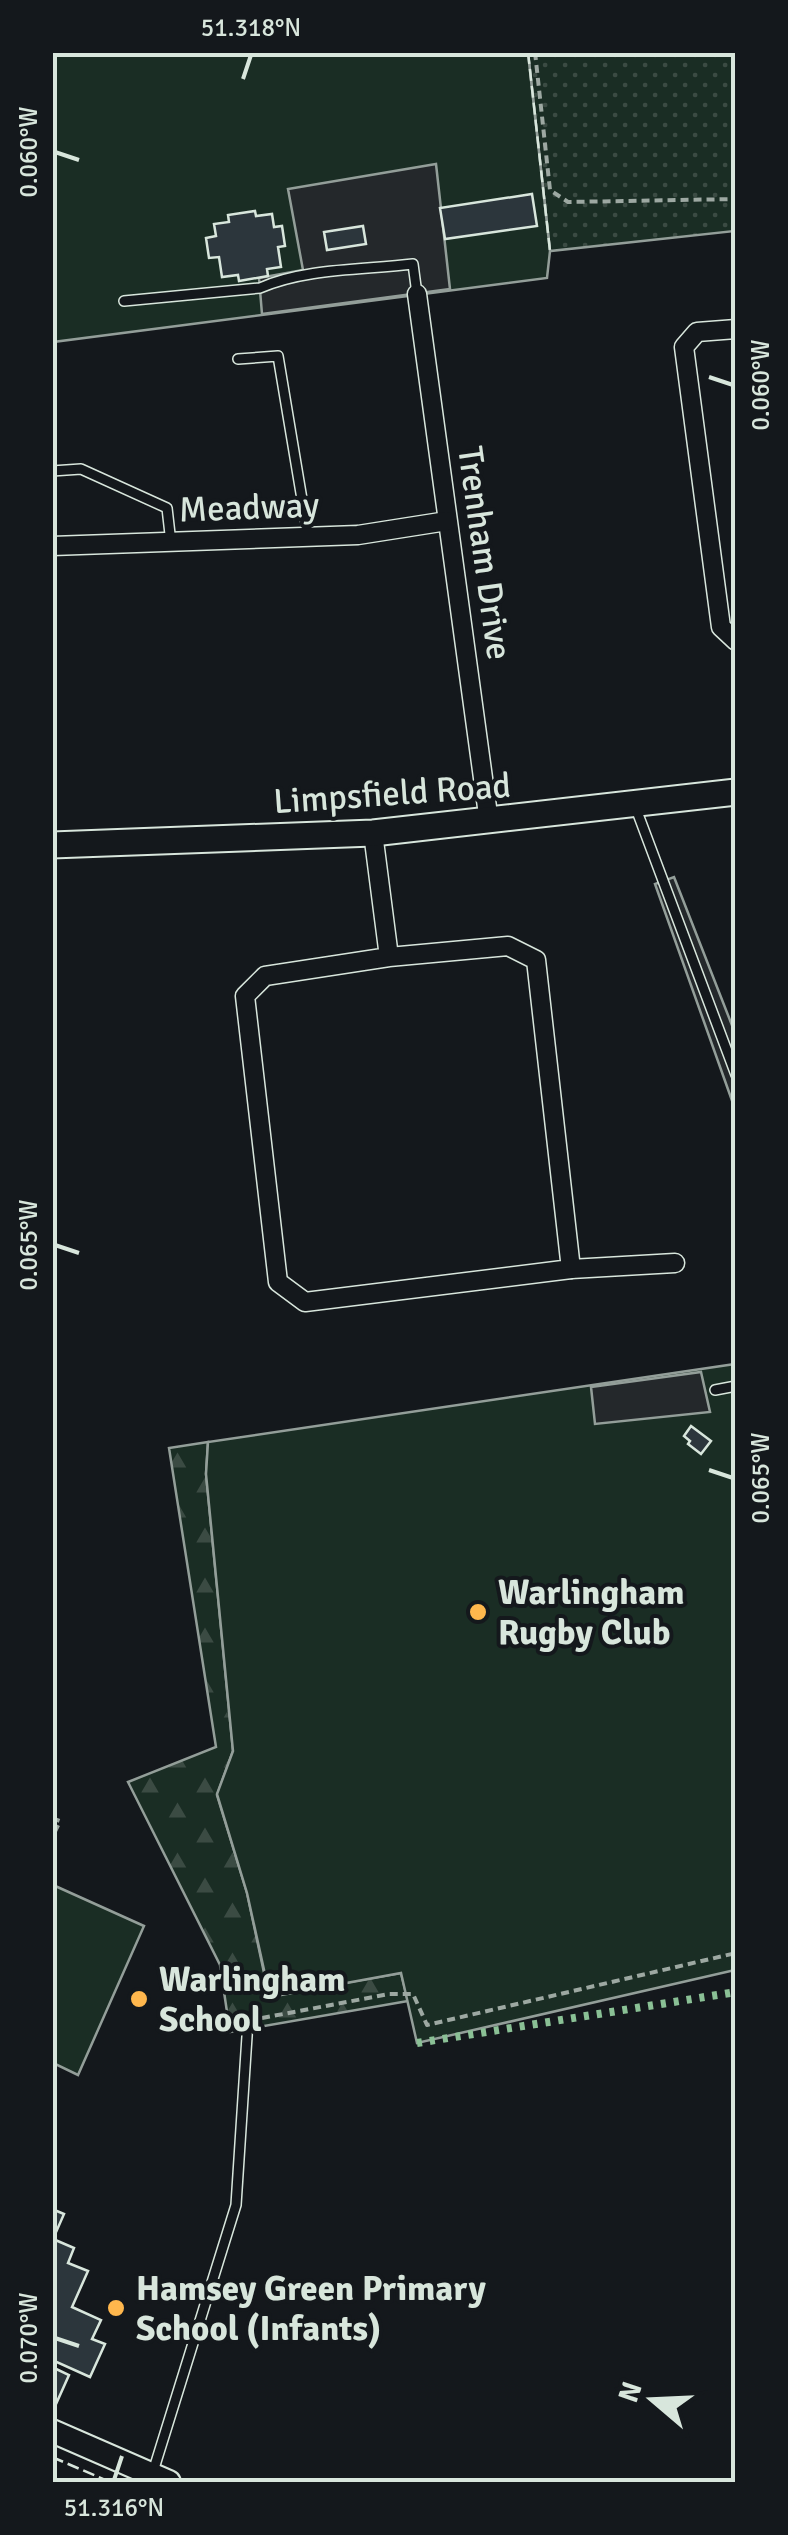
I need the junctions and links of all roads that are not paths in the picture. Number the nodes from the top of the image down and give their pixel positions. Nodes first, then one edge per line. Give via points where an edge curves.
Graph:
1 (417, 294) joint
2 (124, 301) dead end
3 (736, 329) edge
4 (238, 359) dead end
5 (52, 471) edge
6 (447, 521) junction
7 (308, 538) junction
8 (171, 542) junction
9 (52, 546) edge
10 (736, 641) edge
11 (736, 792) edge
12 (635, 806) junction
13 (489, 822) junction
14 (373, 833) junction
15 (52, 845) edge
16 (389, 957) junction
17 (736, 1075) edge
18 (675, 1263) dead end
19 (571, 1269) junction
20 (736, 1386) edge
21 (715, 1390) dead end
22 (248, 2021) road end
23 (52, 2430) edge
24 (156, 2480) edge

1 - 2 lane via 413,264
1 - 6 street, Trenham Drive
3 - 10 street via 697,332 684,347 721,628
4 - 7 lane via 278,356
5 - 8 lane via 81,469 167,508
6 - 7 street, Meadway
6 - 13 street, Trenham Drive
7 - 8 street, Meadway
8 - 9 street, Meadway
11 - 12 main road, Limpsfield Road
12 - 13 main road, Limpsfield Road
12 - 17 lane
13 - 14 main road, Limpsfield Road
14 - 15 main road, Limpsfield Road
14 - 16 street
16 - 19 street via 508,946 536,960
16 - 19 street via 265,976 245,996 278,1282 305,1302
18 - 19 street
20 - 21 lane
22 - 24 lane via 236,2204
23 - 24 street

